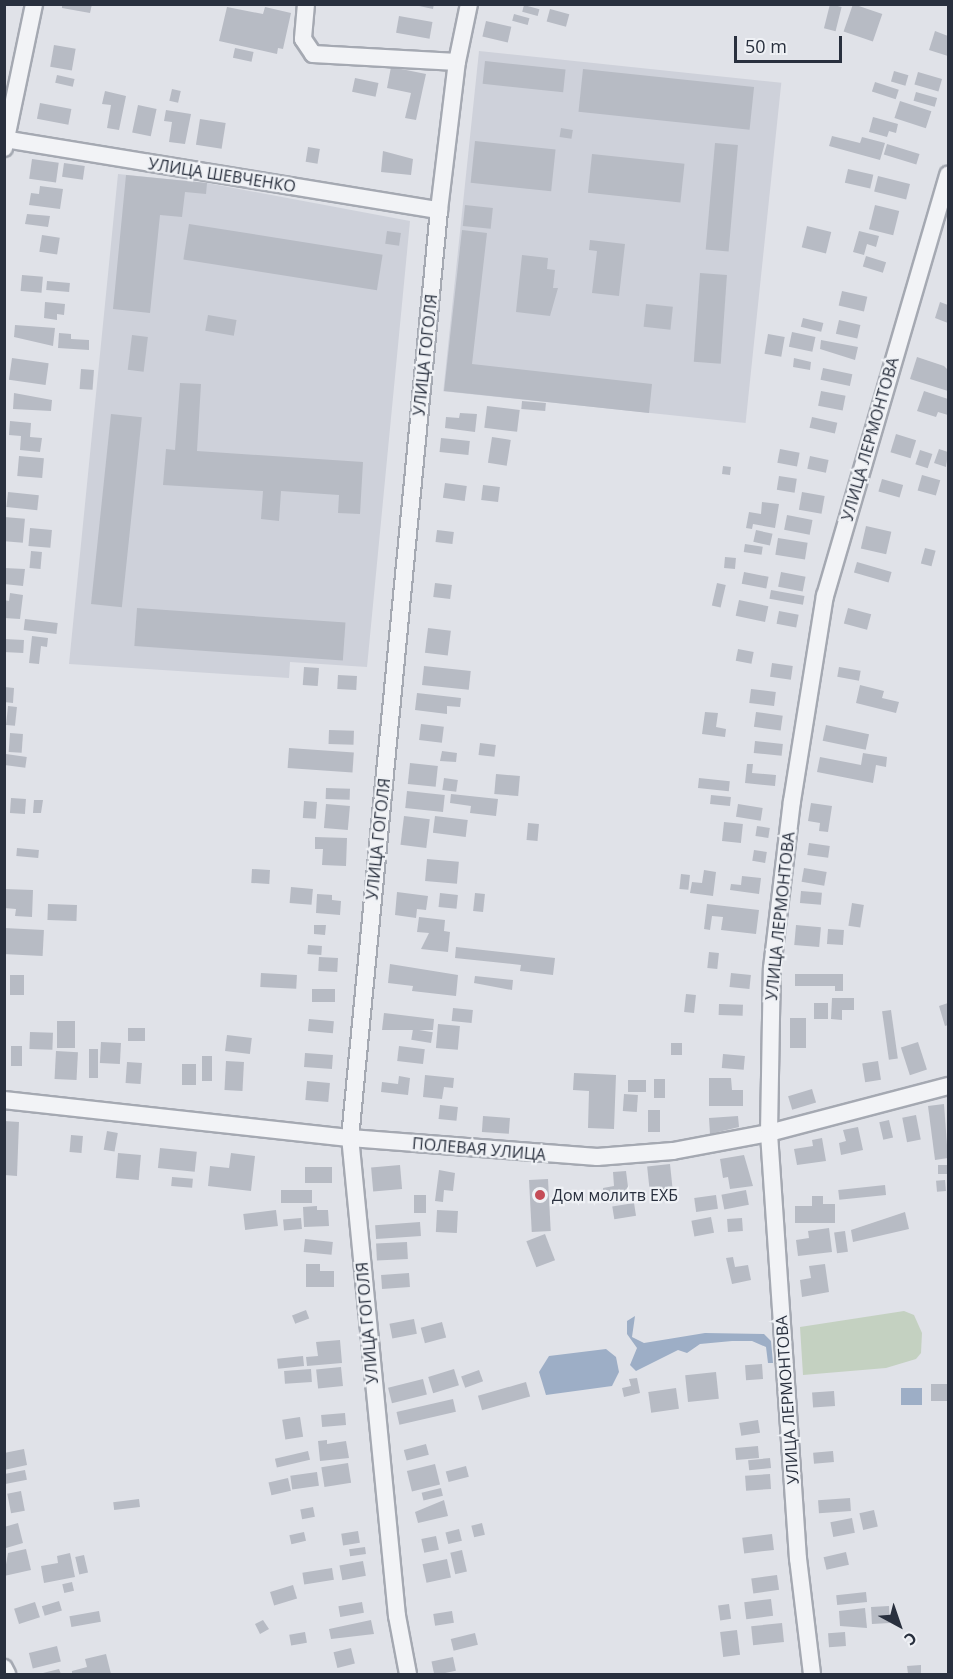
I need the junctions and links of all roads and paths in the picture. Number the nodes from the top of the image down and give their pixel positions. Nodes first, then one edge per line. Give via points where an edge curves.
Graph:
1 (34, 4) edge
2 (306, 4) edge
3 (469, 4) edge
4 (457, 62) junction
5 (5, 139) edge
6 (4, 148) edge
7 (948, 175) edge
8 (439, 210) junction
9 (948, 1086) edge
10 (4, 1100) edge
11 (769, 1133) junction
12 (350, 1138) junction
13 (4, 1668) edge
14 (6, 1674) edge
15 (408, 1674) edge
16 (812, 1674) edge

1 - 5 street
2 - 4 street via 303,39 313,54
3 - 4 street, УЛИЦА ГОГОЛЯ
4 - 8 street, УЛИЦА ГОГОЛЯ
5 - 6 street
5 - 8 street, УЛИЦА ШЕВЧЕНКО
7 - 11 street, УЛИЦА ЛЕРМОНТОВА via 855,490 817,638 772,968
8 - 12 street, УЛИЦА ГОГОЛЯ
9 - 11 street, ПОЛЕВАЯ УЛИЦА
10 - 12 street, ПОЛЕВАЯ УЛИЦА
11 - 12 street, ПОЛЕВАЯ УЛИЦА via 673,1151 597,1157
11 - 16 street, УЛИЦА ЛЕРМОНТОВА via 798,1559
12 - 15 street, УЛИЦА ГОГОЛЯ via 395,1593
13 - 14 street

